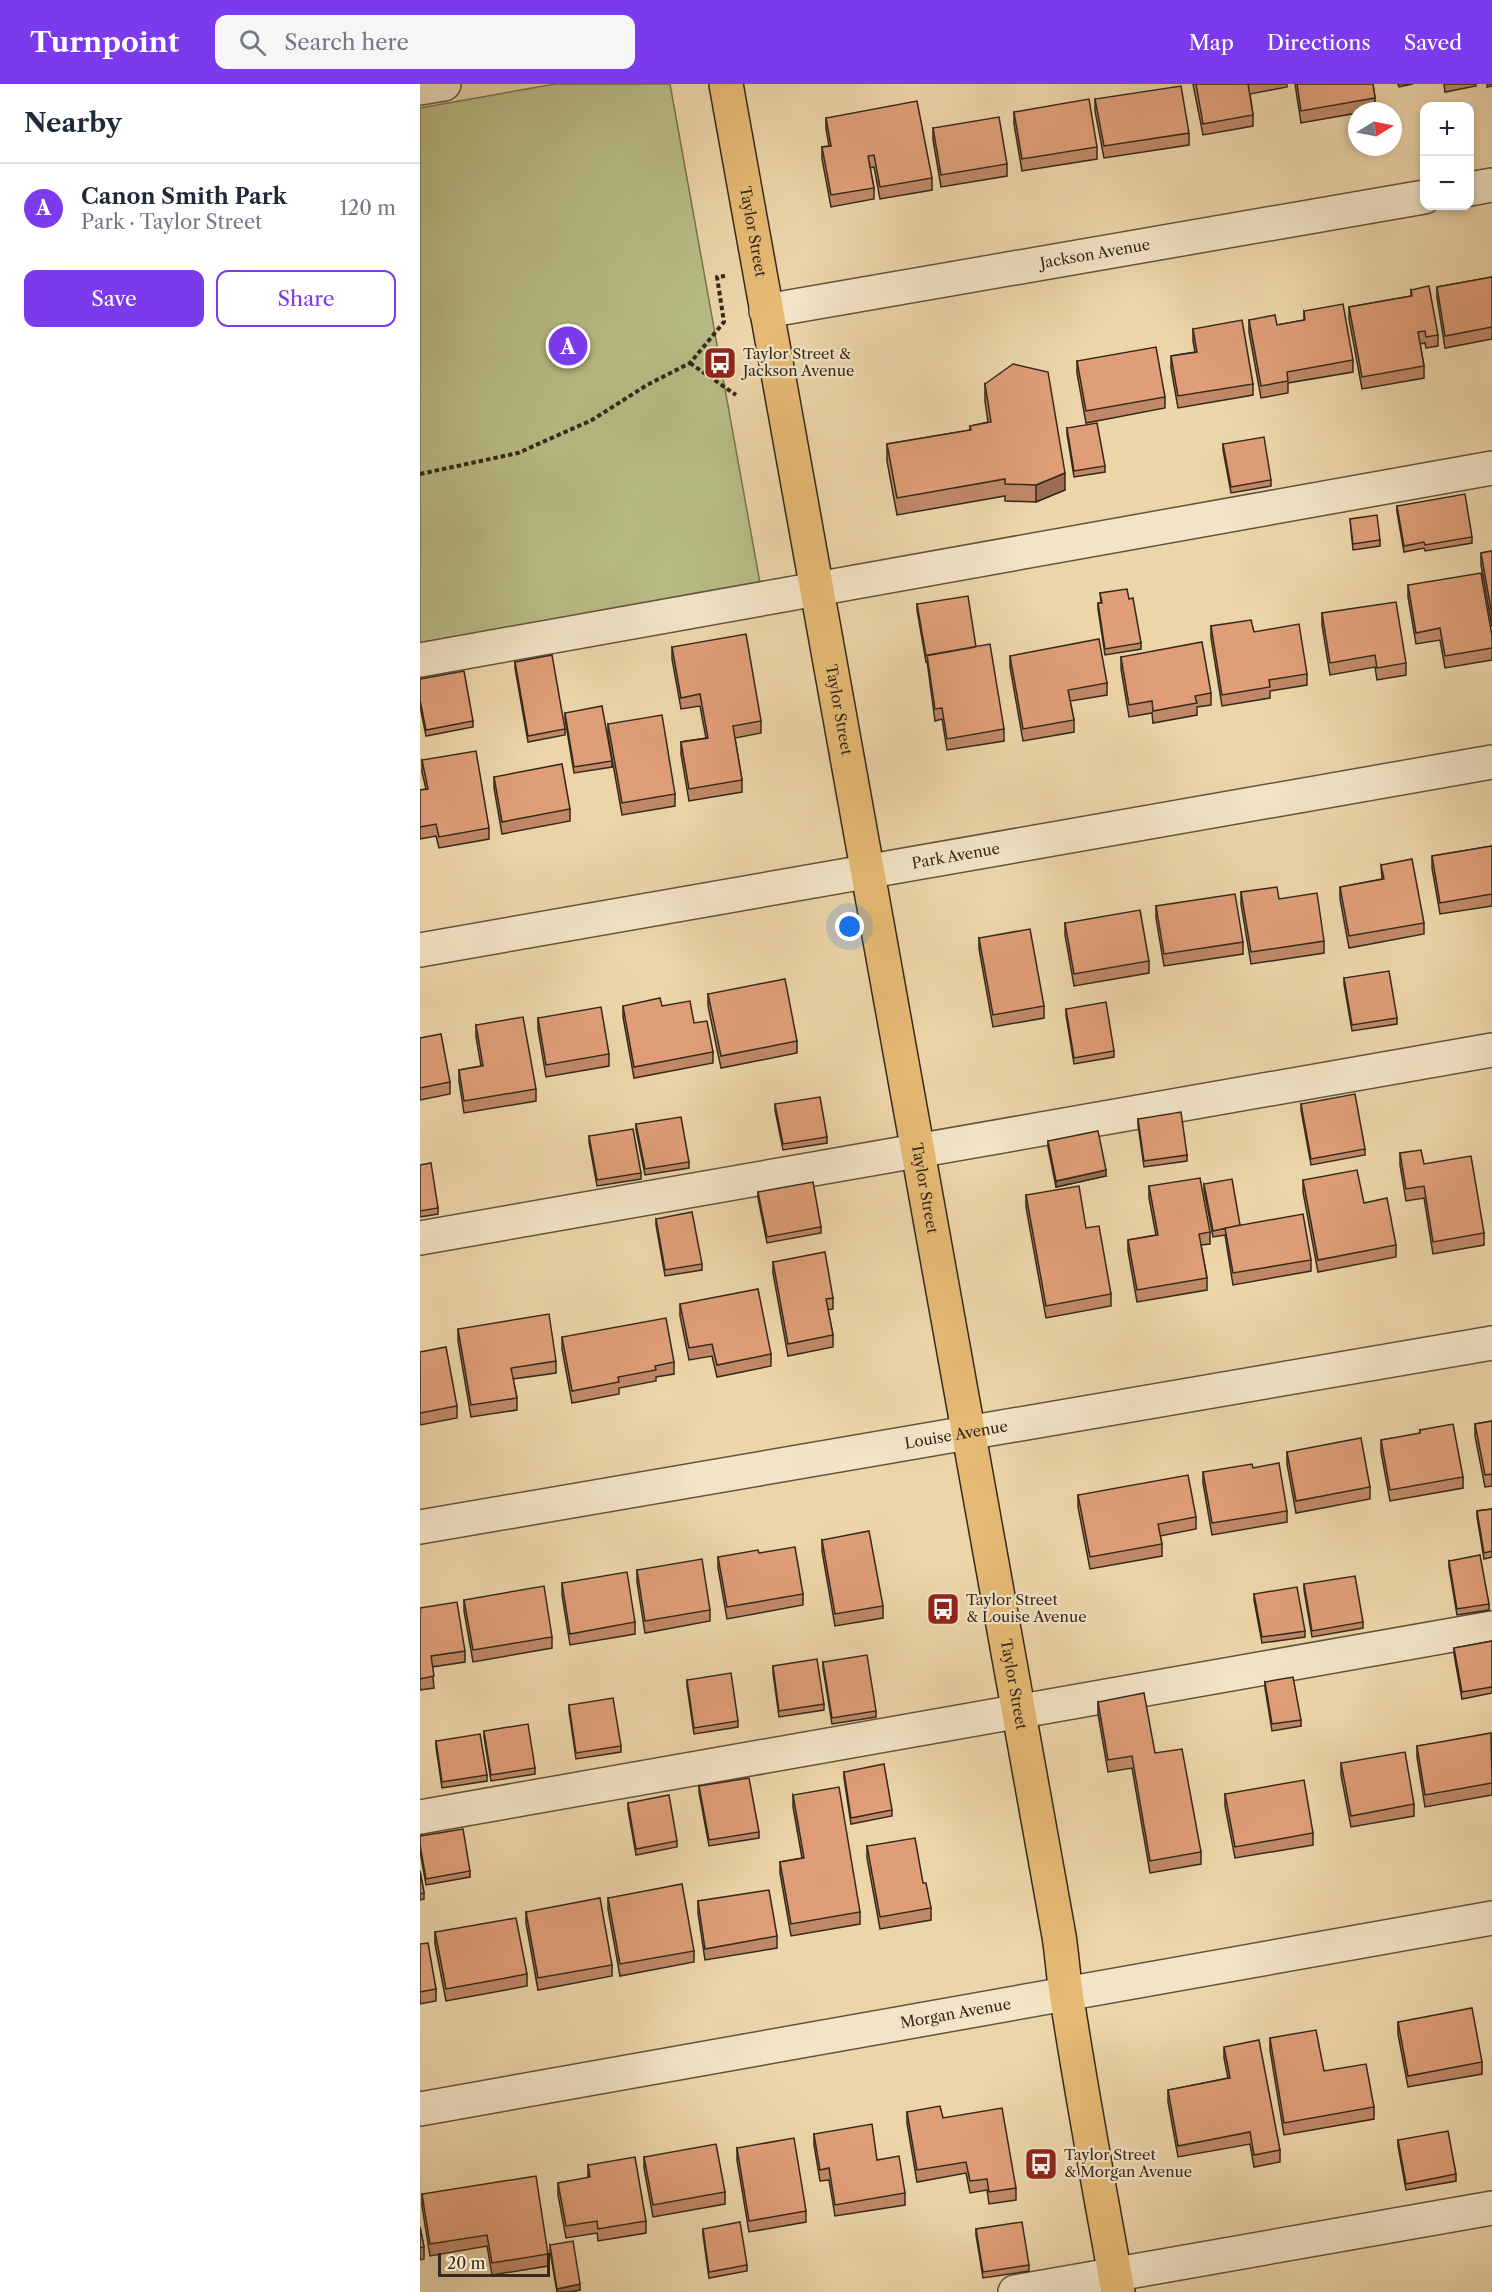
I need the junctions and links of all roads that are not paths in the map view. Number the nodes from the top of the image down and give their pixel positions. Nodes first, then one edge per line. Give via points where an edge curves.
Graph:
1 (444, 84) edge
2 (726, 84) edge
3 (420, 88) edge
4 (1492, 185) edge
5 (1474, 188) edge
6 (1420, 198) edge
7 (766, 311) junction
8 (1492, 468) edge
9 (819, 589) junction
10 (420, 660) edge
11 (1492, 762) edge
12 (867, 871) junction
13 (420, 950) edge
14 (1492, 1050) edge
15 (918, 1151) junction
16 (420, 1238) edge
17 (1492, 1342) edge
18 (968, 1434) junction
19 (420, 1527) edge
20 (1492, 1628) edge
21 (1016, 1711) junction
22 (420, 1817) edge
23 (1492, 1918) edge
24 (1066, 1993) junction
25 (420, 2109) edge
26 (1492, 2208) edge
27 (1117, 2283) edge
28 (1015, 2292) edge

1 - 3 street
2 - 7 main road, Taylor Street
4 - 5 street
6 - 7 street, Jackson Avenue
7 - 9 main road, Taylor Street
8 - 9 street
9 - 10 street
9 - 12 main road, Taylor Street
11 - 12 street, Park Avenue
12 - 13 street, Park Avenue
12 - 15 main road, Taylor Street
14 - 15 street
15 - 16 street
15 - 18 main road, Taylor Street
17 - 18 street, Louise Avenue
18 - 19 street, Louise Avenue
18 - 21 main road, Taylor Street
20 - 21 street
21 - 22 street
21 - 24 main road, Taylor Street
23 - 24 street, Morgan Avenue
24 - 25 street, Morgan Avenue
24 - 27 main road, Taylor Street
26 - 27 street
27 - 28 street

